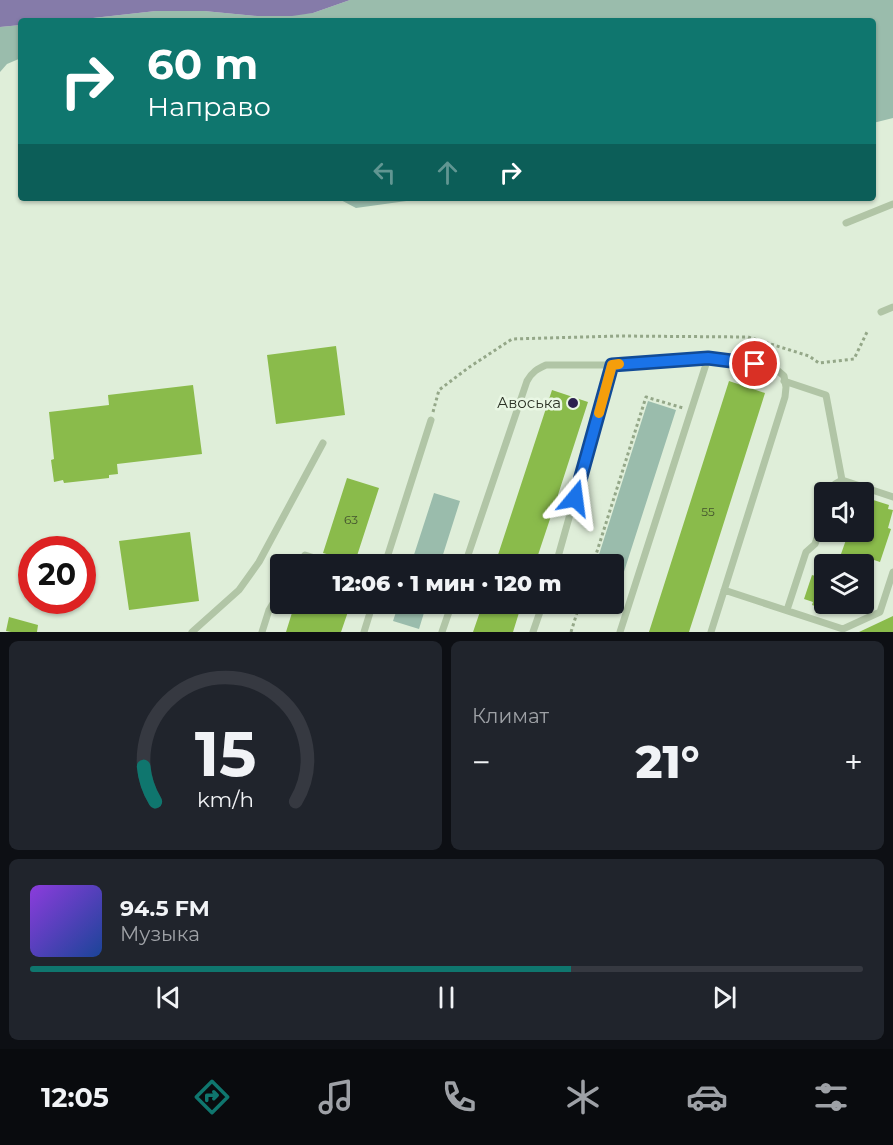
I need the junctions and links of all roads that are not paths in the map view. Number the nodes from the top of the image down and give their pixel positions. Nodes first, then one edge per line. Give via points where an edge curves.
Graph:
1 (893, 204) edge
2 (846, 223) dead end
3 (893, 308) edge
4 (881, 312) dead end
5 (708, 358) junction
6 (612, 365) junction
7 (784, 381) junction
8 (431, 420) road end
9 (323, 443) dead end
10 (842, 480) junction
11 (838, 482) edge
12 (893, 497) edge
13 (816, 542) edge
14 (388, 554) edge
15 (468, 554) edge
16 (559, 554) edge
17 (893, 572) edge
18 (724, 590) junction
19 (270, 608) edge
20 (787, 610) junction
21 (370, 614) edge
22 (448, 614) edge
23 (539, 614) edge
24 (840, 630) edge
25 (192, 632) edge
26 (262, 632) edge
27 (364, 632) edge
28 (442, 632) edge
29 (533, 632) edge
30 (620, 632) edge
31 (711, 632) edge

1 - 2 lane
3 - 4 lane
5 - 6 lane
5 - 7 lane via 777,370
5 - 30 lane
6 - 15 lane via 546,365 531,374
6 - 16 lane
7 - 10 lane via 826,395
7 - 18 lane via 784,402
8 - 14 lane
9 - 25 lane via 259,562 239,590
10 - 11 lane
10 - 12 lane
13 - 20 lane via 806,552
17 - 24 lane via 880,612
18 - 20 lane
18 - 31 lane
19 - 26 lane
20 - 24 lane
21 - 27 lane
22 - 28 lane
23 - 29 lane

